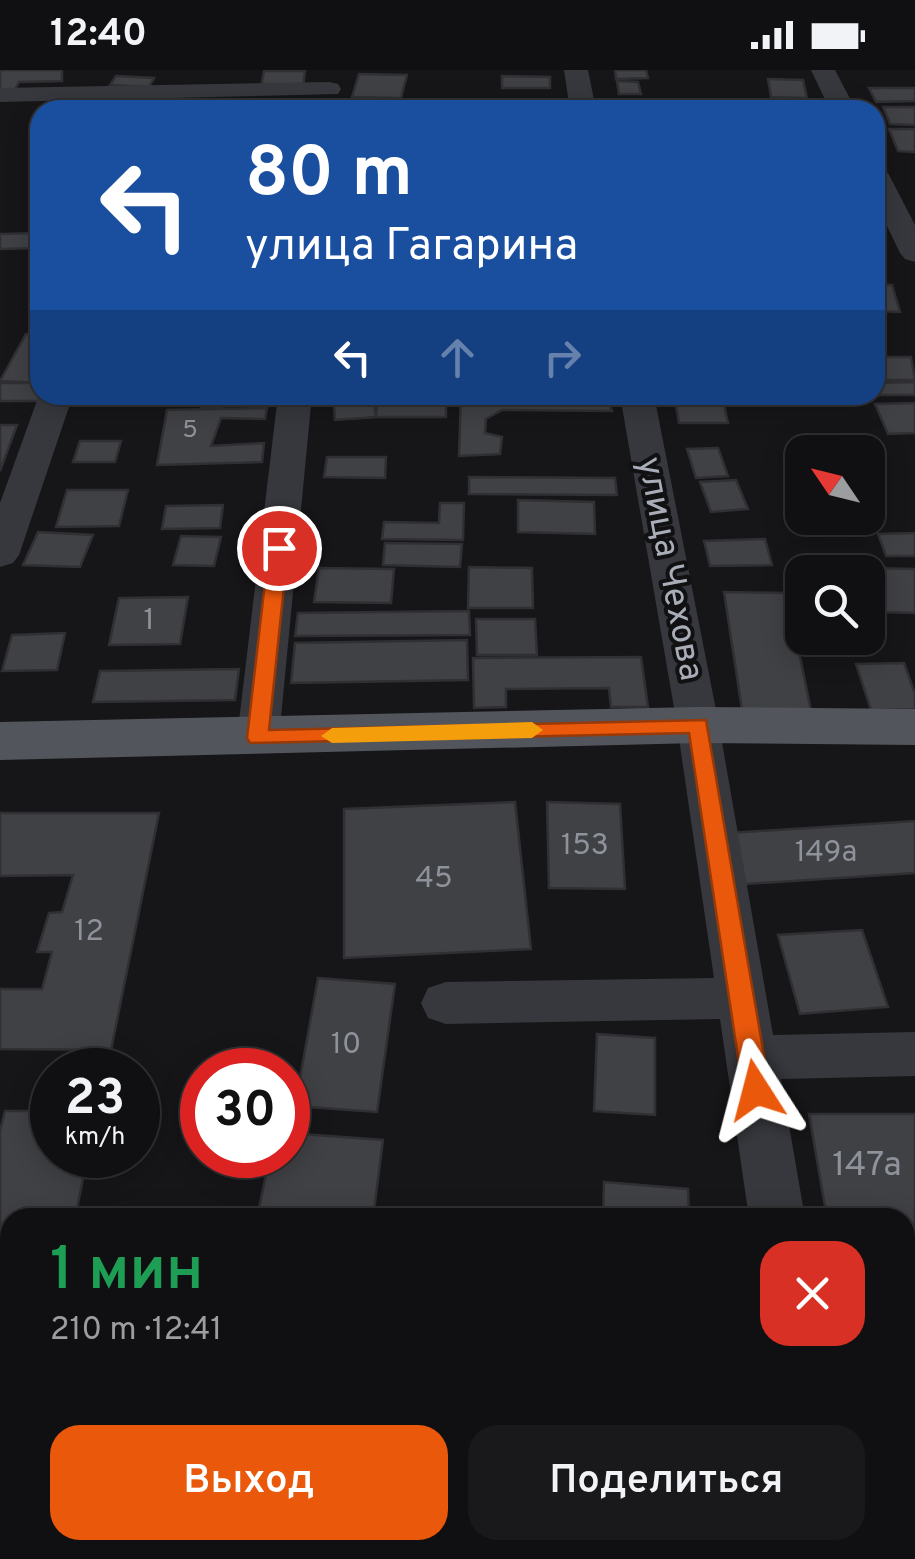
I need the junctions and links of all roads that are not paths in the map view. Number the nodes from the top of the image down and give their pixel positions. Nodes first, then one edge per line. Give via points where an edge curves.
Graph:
1 (576, 70) edge
2 (823, 70) edge
3 (330, 90) edge
4 (160, 91) edge
5 (0, 95) edge
6 (581, 100) edge
7 (838, 100) edge
8 (885, 193) edge
9 (915, 252) edge
10 (52, 405) edge
11 (294, 405) edge
12 (638, 405) edge
13 (0, 555) edge
14 (698, 725) junction
15 (915, 727) edge
16 (258, 738) junction
17 (0, 742) edge
18 (742, 998) junction
19 (446, 1003) dead end
20 (915, 1054) edge
21 (751, 1058) junction
22 (775, 1208) edge

1 - 6 street
2 - 7 street
3 - 4 street
4 - 5 street
8 - 9 street
10 - 13 street
11 - 16 street
12 - 14 street, улица Чехова
14 - 15 main road
14 - 16 main road
14 - 18 street, улица Чехова
16 - 17 main road
18 - 19 street
18 - 21 street, улица Чехова
20 - 21 street
21 - 22 street, улица Чехова

